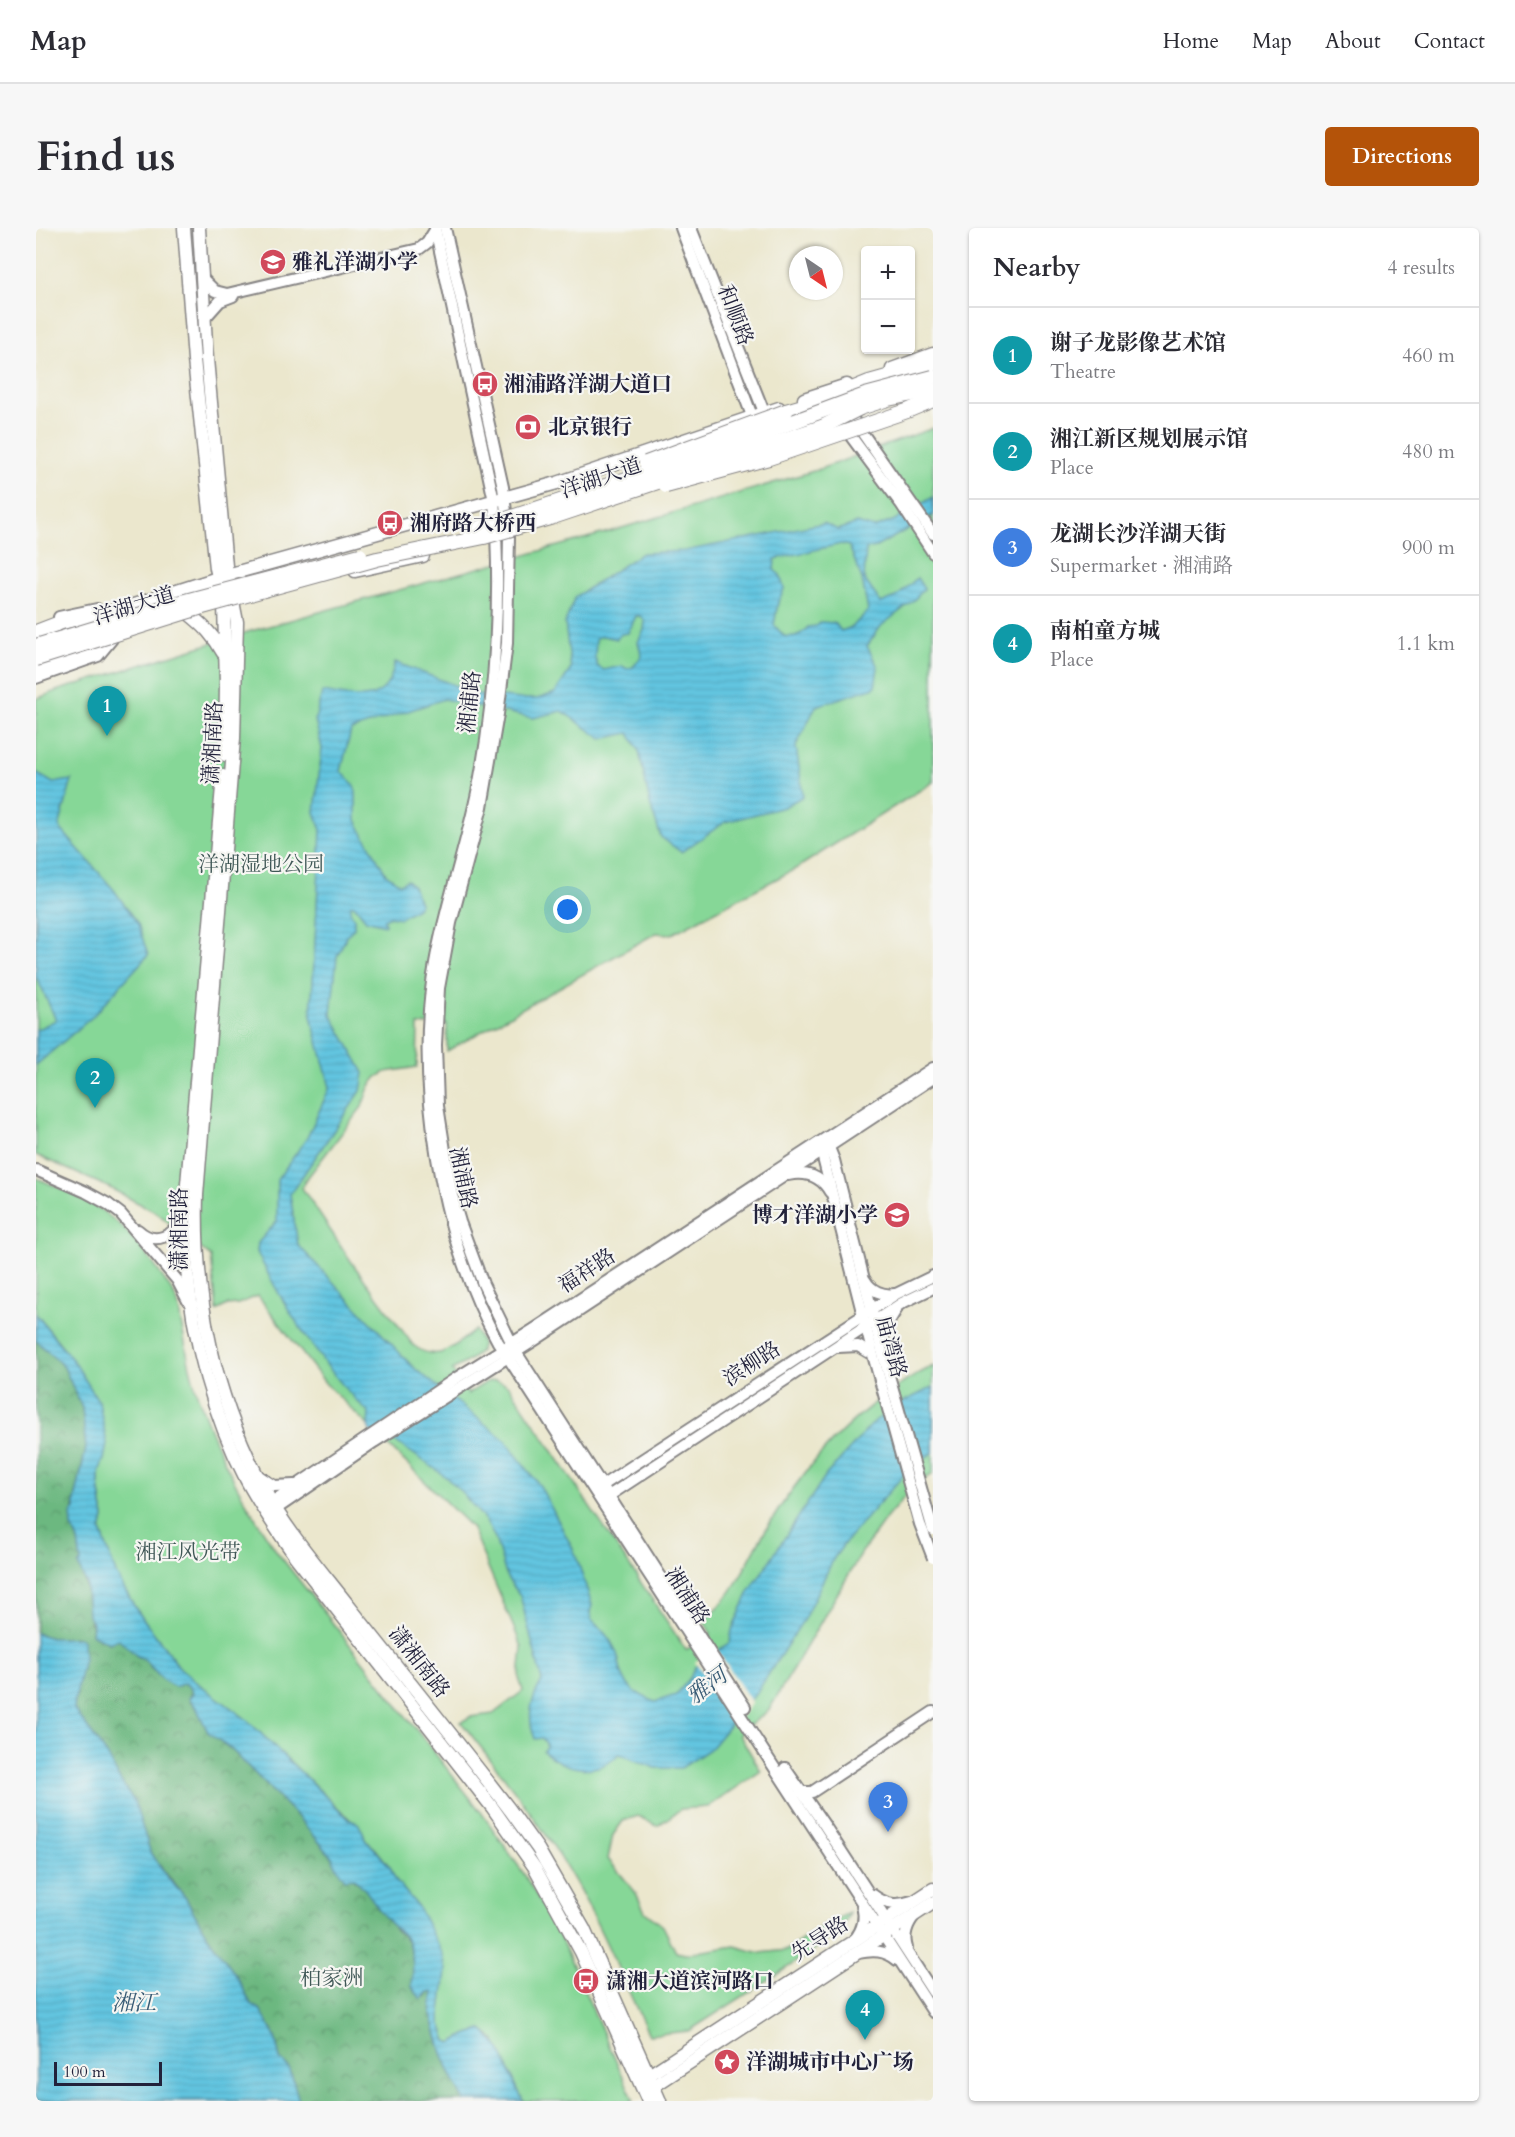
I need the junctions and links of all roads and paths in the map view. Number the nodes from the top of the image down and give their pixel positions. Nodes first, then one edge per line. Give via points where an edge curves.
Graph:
1 (184, 228) edge
2 (199, 228) edge
3 (681, 228) edge
4 (691, 228) edge
5 (439, 229) edge
6 (442, 259) junction
7 (202, 278) junction
8 (204, 319) junction
9 (933, 354) edge
10 (933, 364) edge
11 (933, 377) edge
12 (933, 389) edge
13 (933, 400) edge
14 (758, 414) junction
15 (846, 421) junction
16 (588, 491) junction
17 (500, 500) junction
18 (905, 501) junction
19 (585, 506) junction
20 (933, 534) edge
21 (503, 538) junction
22 (931, 550) edge
23 (222, 576) junction
24 (229, 601) junction
25 (115, 611) junction
26 (189, 614) junction
27 (36, 625) edge
28 (36, 632) edge
29 (112, 639) junction
30 (36, 646) edge
31 (225, 657) junction
32 (36, 659) edge
33 (36, 668) edge
34 (36, 678) edge
35 (494, 713) junction
36 (933, 1068) edge
37 (933, 1078) edge
38 (852, 1131) junction
39 (824, 1145) junction
40 (36, 1168) edge
41 (782, 1177) junction
42 (838, 1178) junction
43 (835, 1203) junction
44 (184, 1218) junction
45 (933, 1276) edge
46 (859, 1281) junction
47 (933, 1288) edge
48 (903, 1297) junction
49 (191, 1309) junction
50 (867, 1313) junction
51 (487, 1322) junction
52 (501, 1322) junction
53 (870, 1325) junction
54 (836, 1333) junction
55 (536, 1334) junction
56 (832, 1349) junction
57 (510, 1350) junction
58 (877, 1353) junction
59 (478, 1370) junction
60 (527, 1378) junction
61 (371, 1440) junction
62 (585, 1458) junction
63 (626, 1470) junction
64 (255, 1471) junction
65 (308, 1478) junction
66 (632, 1480) junction
67 (602, 1493) junction
68 (298, 1494) junction
69 (270, 1509) junction
70 (626, 1520) junction
71 (291, 1530) junction
72 (933, 1530) edge
73 (933, 1558) edge
74 (696, 1639) junction
75 (933, 1712) edge
76 (933, 1717) edge
77 (755, 1729) junction
78 (801, 1792) junction
79 (811, 1806) junction
80 (866, 1888) junction
81 (933, 1889) edge
82 (920, 1897) junction
83 (860, 1900) junction
84 (933, 1903) edge
85 (917, 1913) junction
86 (884, 1928) junction
87 (849, 1944) junction
88 (850, 1958) junction
89 (906, 1961) junction
90 (933, 1992) edge
91 (933, 2012) edge
92 (634, 2043) junction
93 (682, 2053) junction
94 (681, 2069) junction
95 (647, 2087) edge
96 (661, 2101) edge

1 - 23 main road, 潇湘南路 via 194,360
2 - 7 main road, 潇湘南路
3 - 14 main road, 和顺路
4 - 14 main road, 和顺路
5 - 6 main road, 湘浦路
5 - 7 main road via 419,249 227,294 215,291
5 - 17 main road, 湘浦路
6 - 8 main road via 420,253 226,298
6 - 17 main road, 湘浦路
7 - 8 main road, 潇湘南路
8 - 23 main road, 潇湘南路
9 - 14 main road, 洋湖大道
10 - 16 highway, bridge via 710,439
11 - 16 highway, 洋湖大道, bridge via 864,395 744,440
12 - 15 main road
12 - 19 highway, 洋湖大道, bridge via 860,408 822,427
13 - 19 highway, bridge via 769,458
14 - 17 main road, 洋湖大道
15 - 18 main road
15 - 21 main road
16 - 30 highway, 洋湖大道, bridge via 481,529 251,582
17 - 21 main road, 湘浦路
17 - 23 main road, 洋湖大道
18 - 20 main road
18 - 22 main road
19 - 32 highway, 洋湖大道, bridge via 484,537 378,560 199,608
21 - 24 main road
21 - 35 main road, 湘浦路 via 507,643
23 - 24 main road, 潇湘南路
23 - 25 main road, 洋湖大道
24 - 26 main road
24 - 31 main road, 潇湘南路
24 - 64 main road, 潇湘南路 via 237,622 234,738 196,1236 211,1354
25 - 27 main road via 105,608 78,612
25 - 28 highway
26 - 29 main road
26 - 31 main road via 216,639
29 - 33 highway
29 - 34 main road via 98,656
31 - 44 main road, 潇湘南路 via 226,748
35 - 51 main road, 湘浦路 via 435,964 428,1061 431,1112 444,1195 470,1282
35 - 52 main road, 湘浦路 via 482,807 447,940 436,1045 438,1106 452,1195 473,1258
36 - 39 main road, 福祥路
37 - 38 main road, 福祥路
38 - 39 main road, 福祥路
38 - 42 main road via 840,1148
39 - 41 main road, 福祥路
39 - 42 main road, 庙湾路
39 - 43 main road, 庙湾路
39 - 55 main road, 福祥路
40 - 44 main road via 109,1202 148,1237 170,1235
40 - 49 main road via 121,1214 177,1280
41 - 43 main road via 805,1173 814,1176 828,1188
41 - 55 main road, 福祥路
42 - 46 main road, 庙湾路
43 - 46 main road, 庙湾路
44 - 49 main road, 潇湘南路
45 - 48 main road, 滨柳路
46 - 48 main road via 879,1293
46 - 50 main road, 庙湾路
46 - 54 main road via 853,1315
47 - 48 main road, 滨柳路
48 - 50 main road, 滨柳路
48 - 53 main road, 滨柳路
48 - 58 main road via 885,1328
49 - 69 main road, 潇湘南路 via 215,1406 245,1477
50 - 53 main road, 庙湾路
50 - 54 main road, 滨柳路
51 - 57 main road, 湘浦路
51 - 59 main road via 492,1348
52 - 55 main road via 515,1334
52 - 57 main road, 湘浦路
53 - 56 main road, 滨柳路
53 - 58 main road, 庙湾路
54 - 63 main road, 滨柳路
55 - 57 main road, 福祥路
55 - 60 main road via 528,1353
56 - 58 main road via 858,1346
56 - 66 main road, 滨柳路
57 - 59 main road, 福祥路
57 - 60 main road, 湘浦路
58 - 72 main road, 庙湾路, bridge
58 - 73 main road, 庙湾路, bridge via 920,1524
59 - 60 main road via 502,1369
59 - 61 main road, 福祥路
60 - 62 main road, 湘浦路
60 - 67 main road, 湘浦路
61 - 65 main road, 福祥路
61 - 68 main road, 福祥路
62 - 63 main road via 605,1472
62 - 67 main road, 湘浦路
63 - 67 main road, 滨柳路
64 - 65 main road via 274,1486 290,1486
64 - 69 main road, 潇湘南路
65 - 69 main road, 福祥路
66 - 67 main road, 滨柳路
66 - 70 main road via 621,1500
67 - 70 main road, 湘浦路
67 - 74 main road, 湘浦路
68 - 69 main road, 福祥路
68 - 71 main road via 286,1516
69 - 71 main road, 潇湘南路
69 - 95 main road, 潇湘南路 via 296,1556 530,1860 581,1952
70 - 74 main road, 湘浦路
71 - 92 main road, 潇湘南路 via 533,1843 584,1929
74 - 77 main road, 湘浦路
75 - 78 main road via 812,1792
76 - 79 main road via 817,1794
77 - 78 main road, 湘浦路
77 - 83 main road, 湘浦路
78 - 79 main road, 湘浦路
79 - 80 main road, 湘浦路
80 - 82 main road via 891,1904 900,1905
80 - 86 main road, 湘浦路
81 - 82 main road, 先导路
82 - 86 main road, 先导路
83 - 86 main road, 湘浦路
83 - 87 main road via 865,1917 863,1926
84 - 85 main road, 先导路
85 - 86 main road, 先导路
85 - 89 main road via 905,1936
86 - 87 main road, 先导路
86 - 88 main road, 先导路
86 - 89 main road, 湘浦路
87 - 93 main road, 先导路
88 - 89 main road via 877,1951
88 - 94 main road, 先导路
89 - 90 main road, 湘浦路
89 - 91 main road, 湘浦路
92 - 93 main road via 655,2059
92 - 95 main road, 潇湘南路
93 - 95 main road, 先导路
94 - 95 main road, 先导路
94 - 96 main road via 666,2086
95 - 96 main road, 潇湘南路

